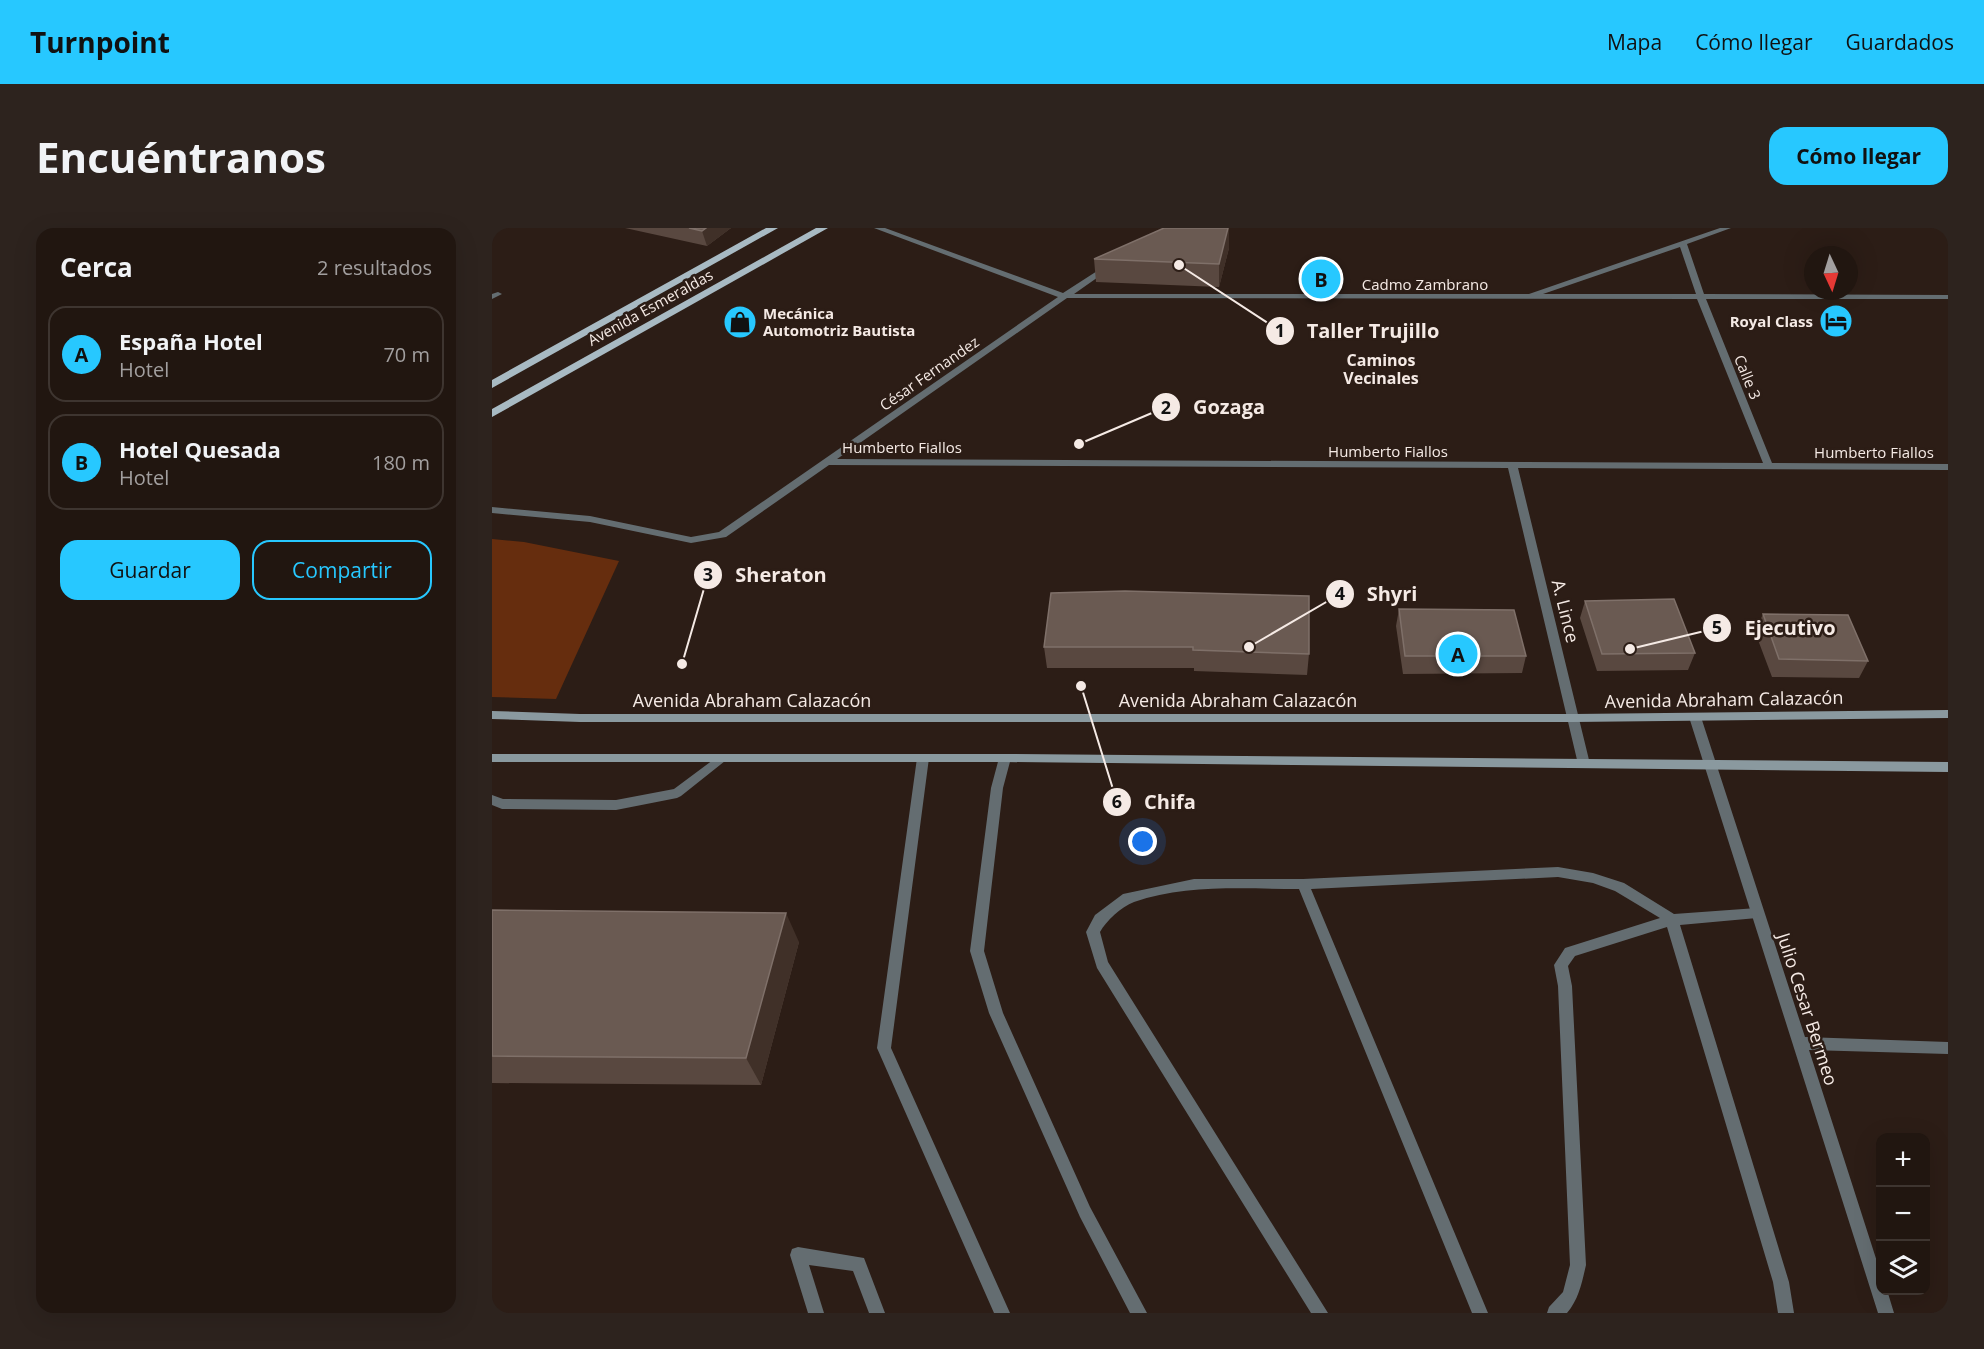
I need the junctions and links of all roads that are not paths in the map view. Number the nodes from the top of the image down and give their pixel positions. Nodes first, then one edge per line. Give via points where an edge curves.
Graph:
1 (773, 228) edge
2 (823, 228) edge
3 (878, 228) edge
4 (1727, 228) edge
5 (1683, 243) junction
6 (1119, 259) edge
7 (1063, 296) junction
8 (1948, 297) edge
9 (1522, 298) junction
10 (1701, 298) junction
11 (492, 385) edge
12 (492, 414) edge
13 (829, 462) junction
14 (1513, 466) junction
15 (1769, 467) junction
16 (1948, 467) edge
17 (492, 510) edge
18 (1948, 714) edge
19 (492, 715) edge
20 (1695, 717) junction
21 (1574, 718) junction
22 (492, 758) edge
23 (923, 758) junction
24 (1005, 758) junction
25 (721, 759) junction
26 (1584, 764) junction
27 (1711, 767) junction
28 (1948, 767) edge
29 (492, 800) edge
30 (1303, 884) junction
31 (1757, 913) junction
32 (1672, 920) junction
33 (1798, 1043) junction
34 (1948, 1048) edge
35 (816, 1313) edge
36 (877, 1313) edge
37 (1002, 1313) edge
38 (1140, 1313) edge
39 (1320, 1313) edge
40 (1480, 1313) edge
41 (1555, 1313) edge
42 (1786, 1313) edge
43 (1886, 1313) edge

1 - 11 main road, Avenida Esmeraldas
2 - 12 main road, Avenida Esmeraldas
3 - 7 street, Cadmo Zambrano
4 - 5 street
5 - 9 street
5 - 10 street, Calle 3
6 - 7 street, César Fernandez
7 - 9 street, Cadmo Zambrano
7 - 13 street, César Fernandez
8 - 10 street, Cadmo Zambrano
9 - 10 street, Cadmo Zambrano
10 - 15 street, Calle 3
13 - 14 street, Humberto Fiallos
13 - 17 street, César Fernandez via 722,535 691,540 590,519
14 - 15 street, Humberto Fiallos
14 - 21 street, A. Lince
15 - 16 street, Humberto Fiallos
18 - 20 main road, Avenida Abraham Calazacón
19 - 21 main road, Avenida Abraham Calazacón
20 - 21 main road, Avenida Abraham Calazacón
20 - 27 street, Julio Cesar Bermeo
21 - 26 street, A. Lince
22 - 25 main road
23 - 24 main road
23 - 25 main road
23 - 37 street via 884,1048
24 - 26 main road
24 - 38 street via 997,788 977,951 996,1013 1085,1212
25 - 29 street via 677,792 616,805 502,804
26 - 27 main road
27 - 28 main road
27 - 31 street, Julio Cesar Bermeo
30 - 32 street via 1558,872 1593,876 1627,888
30 - 39 street via 1194,884 1128,898 1100,919 1093,932 1102,964
30 - 40 street
31 - 32 street
31 - 33 street, Julio Cesar Bermeo
32 - 41 street via 1570,952 1561,965 1578,1265 1572,1291
32 - 42 street via 1781,1282
33 - 34 street
33 - 43 street, Julio Cesar Bermeo
35 - 36 street via 798,1255 858,1264

